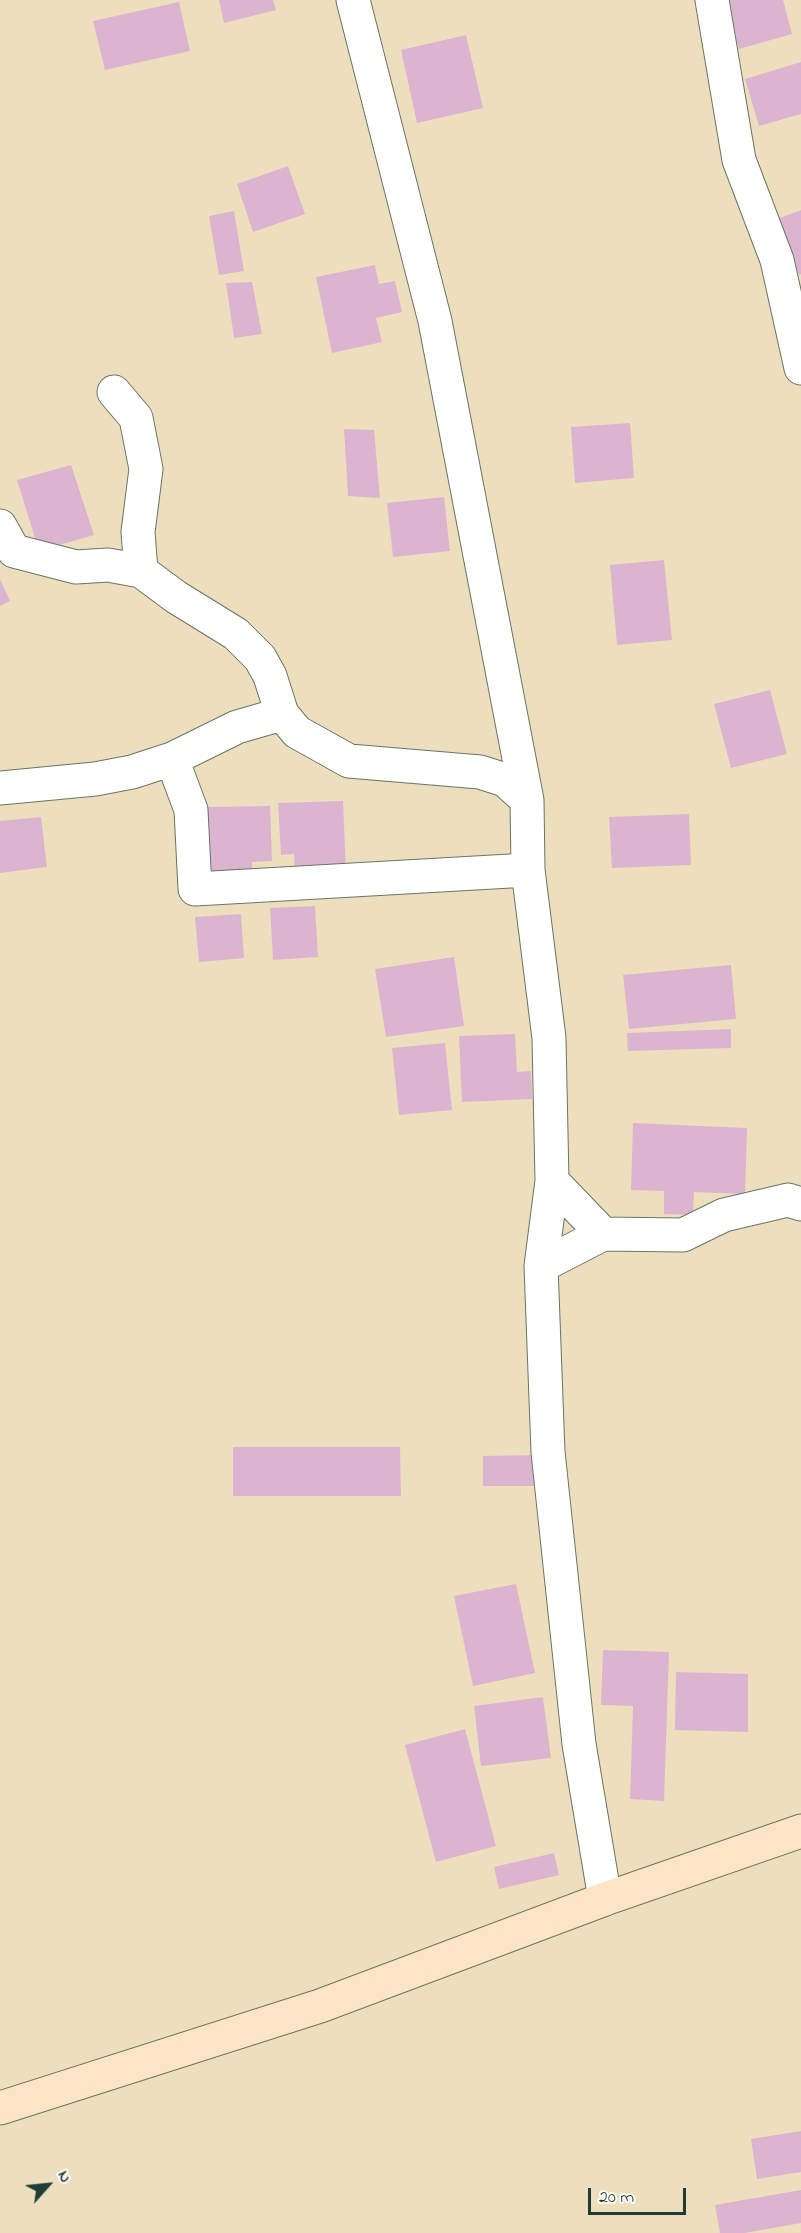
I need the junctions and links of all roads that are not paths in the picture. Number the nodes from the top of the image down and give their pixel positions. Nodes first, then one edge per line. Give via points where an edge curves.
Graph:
1 (353, 0) edge
2 (712, 0) edge
3 (801, 368) edge
4 (114, 392) dead end
5 (0, 526) edge
6 (141, 571) junction
7 (282, 714) junction
8 (172, 759) junction
9 (0, 788) edge
10 (527, 800) junction
11 (528, 870) junction
12 (552, 1181) junction
13 (801, 1204) edge
14 (603, 1234) junction
15 (542, 1266) junction
16 (801, 1831) edge
17 (605, 1899) junction
18 (0, 2108) edge

1 - 10 street via 435,321
2 - 3 street via 738,160 777,260
4 - 6 street via 136,418 146,469 138,532
5 - 6 street via 14,551 76,567 108,565
6 - 7 street via 236,634 260,658
7 - 8 street via 237,728
7 - 10 street via 297,732 349,761 480,772 505,780
8 - 9 street via 95,779
8 - 11 street via 191,810 195,889
10 - 11 street
11 - 12 street via 549,1038
12 - 14 street
12 - 15 street
13 - 14 street via 788,1200 724,1215 683,1235
14 - 15 street
15 - 17 street via 548,1452 579,1744
16 - 17 street
17 - 18 street via 320,2006

